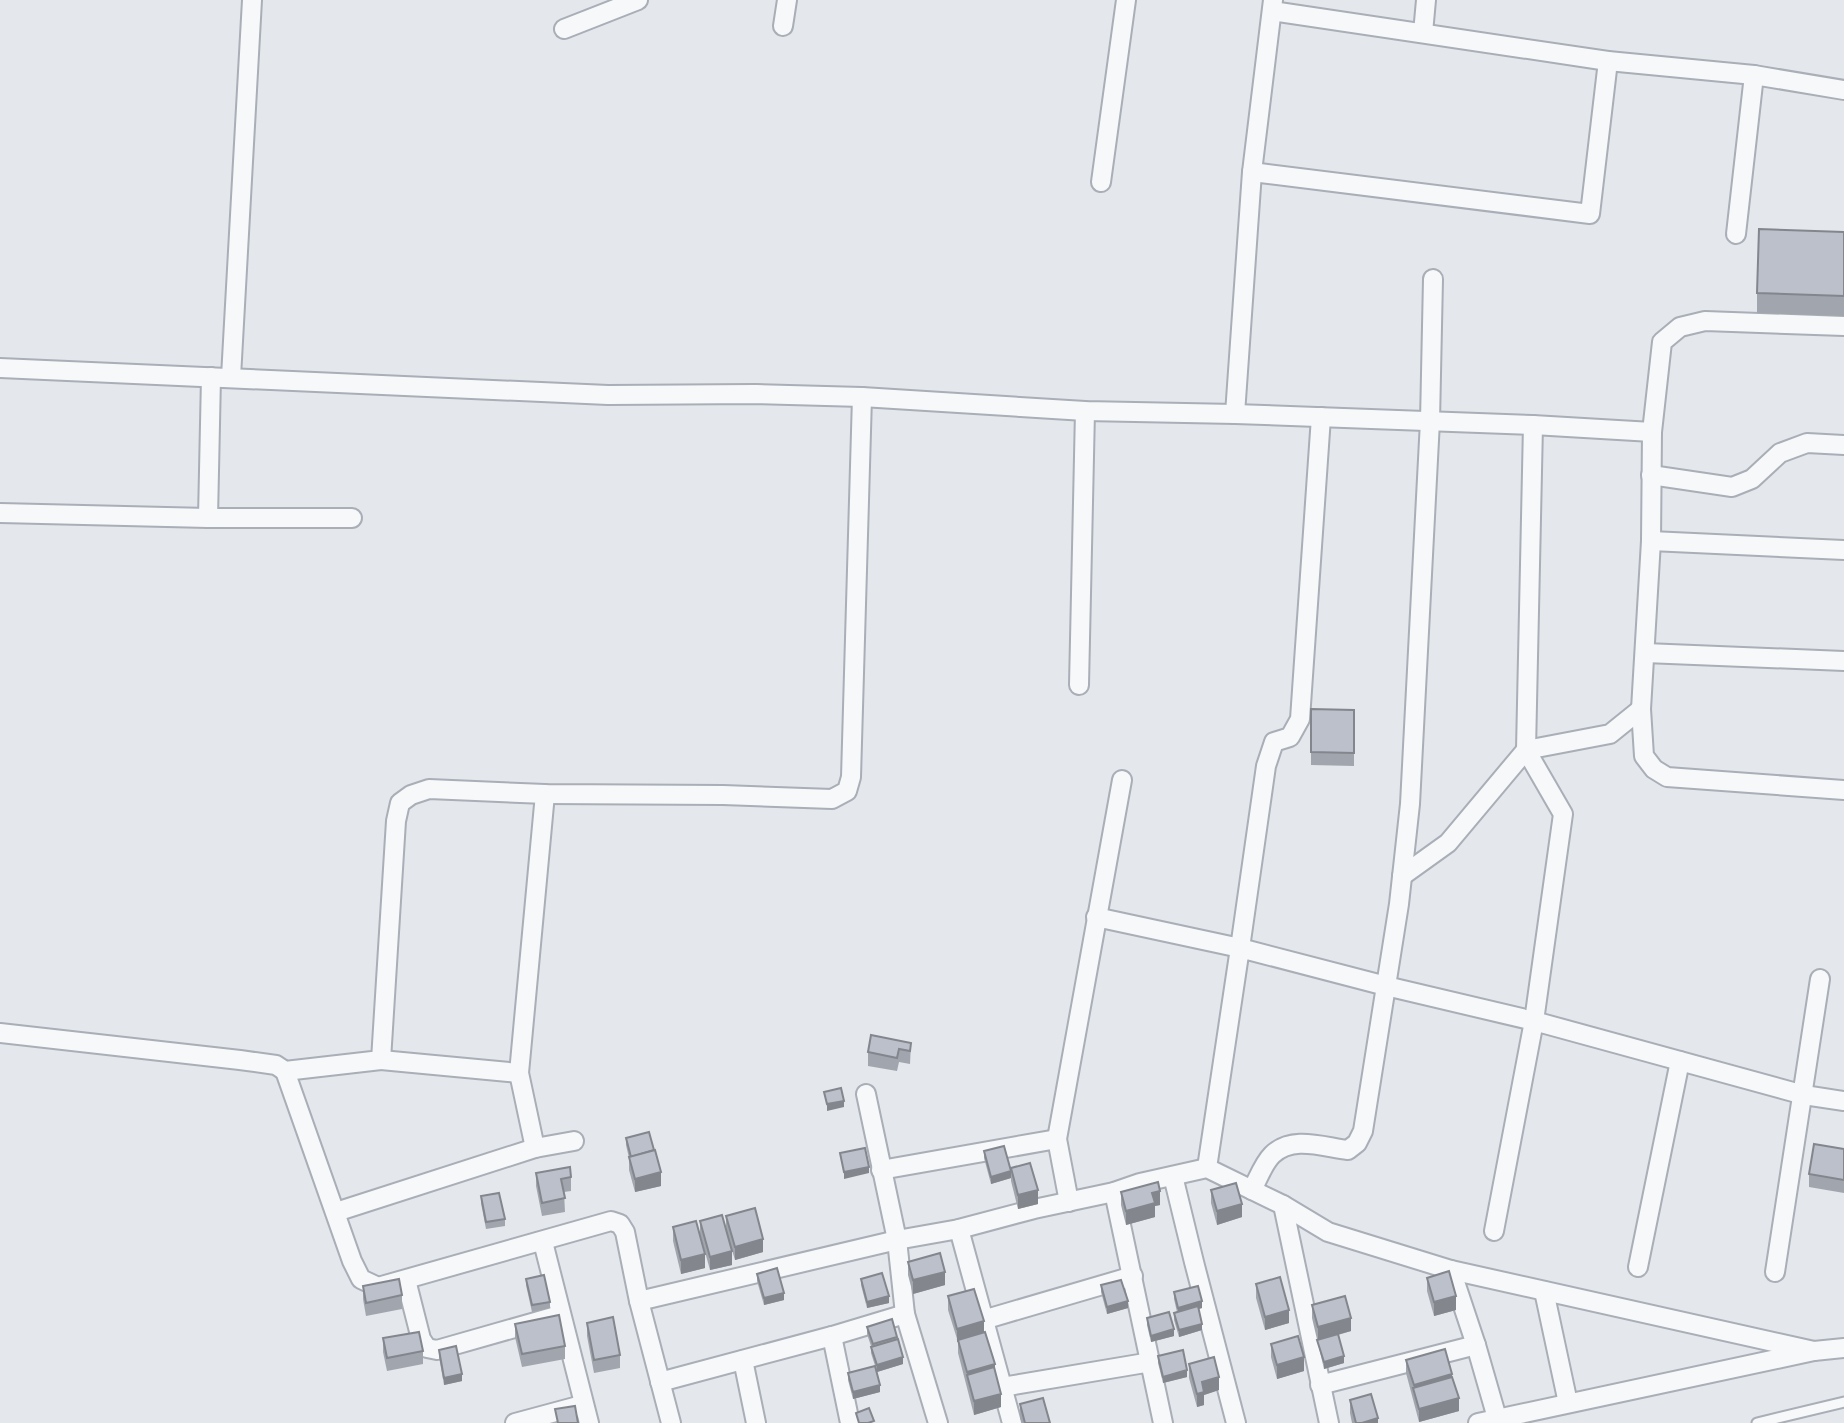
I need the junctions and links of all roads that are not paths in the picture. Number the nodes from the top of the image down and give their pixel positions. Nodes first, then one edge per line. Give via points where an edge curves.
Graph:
1 (252, 0) edge
2 (638, 0) edge
3 (787, 0) edge
4 (1126, 0) edge
5 (1426, 0) edge
6 (1273, 6) edge
7 (783, 26) dead end
8 (564, 29) dead end
9 (1423, 33) junction
10 (1608, 61) junction
11 (1754, 75) junction
12 (1844, 90) edge
13 (1252, 172) junction
14 (1101, 182) dead end
15 (1736, 234) dead end
16 (1433, 279) dead end
17 (1844, 326) edge
18 (0, 368) edge
19 (211, 377) junction
20 (231, 377) junction
21 (862, 397) junction
22 (1085, 411) junction
23 (1235, 414) junction
24 (1321, 417) junction
25 (1430, 421) junction
26 (1533, 425) junction
27 (1652, 432) junction
28 (1844, 445) edge
29 (1651, 475) junction
30 (0, 513) edge
31 (208, 518) junction
32 (352, 518) dead end
33 (1651, 541) junction
34 (1844, 550) edge
35 (1645, 653) junction
36 (1844, 661) edge
37 (1079, 685) dead end
38 (1641, 709) junction
39 (1526, 750) junction
40 (1122, 780) dead end
41 (1844, 790) edge
42 (545, 794) junction
43 (1402, 876) junction
44 (1096, 917) junction
45 (1240, 948) junction
46 (1820, 979) dead end
47 (1386, 986) junction
48 (1534, 1021) junction
49 (0, 1033) edge
50 (381, 1060) junction
51 (1680, 1061) junction
52 (285, 1071) junction
53 (519, 1073) junction
54 (866, 1094) dead end
55 (1804, 1095) junction
56 (1844, 1101) edge
57 (1057, 1139) junction
58 (574, 1141) dead end
59 (535, 1148) junction
60 (1207, 1168) junction
61 (881, 1170) junction
62 (1173, 1176) junction
63 (1252, 1190) junction
64 (1114, 1192) junction
65 (1069, 1202) junction
66 (1283, 1205) junction
67 (336, 1212) junction
68 (959, 1229) junction
69 (1494, 1231) dead end
70 (897, 1240) junction
71 (543, 1242) junction
72 (1638, 1267) dead end
73 (1451, 1270) junction
74 (1775, 1272) dead end
75 (1133, 1276) junction
76 (406, 1280) junction
77 (1544, 1291) junction
78 (639, 1301) junction
79 (905, 1314) junction
80 (560, 1315) junction
81 (983, 1320) junction
82 (832, 1336) junction
83 (1476, 1345) junction
84 (1844, 1348) edge
85 (1814, 1351) junction
86 (743, 1360) junction
87 (1151, 1362) junction
88 (660, 1382) junction
89 (1320, 1385) junction
90 (1002, 1387) junction
91 (1844, 1402) edge
92 (1568, 1403) junction
93 (587, 1414) edge
94 (1497, 1418) junction
95 (515, 1423) edge
96 (671, 1423) edge
97 (756, 1423) edge
98 (850, 1423) edge
99 (938, 1423) edge
100 (1012, 1423) edge
101 (1163, 1423) edge
102 (1236, 1423) edge
103 (1329, 1423) edge
104 (1478, 1423) edge
105 (1757, 1423) edge

1 - 20 street
2 - 8 street
3 - 7 street
4 - 14 street
5 - 9 street
6 - 9 street
6 - 13 street
9 - 10 street
10 - 11 street
10 - 13 street via 1590,214
11 - 12 street
11 - 15 street
13 - 23 street
16 - 25 street
17 - 27 street via 1705,321 1680,327 1662,342
18 - 19 street
19 - 20 street
19 - 31 street
20 - 21 street via 608,395
21 - 22 street
21 - 42 street via 847,791 832,799
22 - 23 street
22 - 37 street
23 - 24 street
24 - 25 street
24 - 45 street via 1300,719 1290,737 1274,742 1266,766
25 - 26 street
25 - 43 street
26 - 27 street
26 - 39 street
27 - 29 street
28 - 29 street via 1807,443 1780,453 1752,479 1732,487
29 - 33 street
30 - 31 street
31 - 32 street
33 - 34 street
33 - 35 street
35 - 36 street
35 - 38 street
38 - 39 street via 1610,734
38 - 41 street via 1644,756 1667,777
39 - 43 street via 1448,843
39 - 48 street via 1563,814
40 - 44 street
42 - 50 street via 429,789 400,803
42 - 53 street
43 - 47 street
44 - 45 street
44 - 57 street
45 - 47 street
45 - 60 street
46 - 55 street
47 - 48 street
47 - 63 street via 1357,1143 1348,1150 1302,1143 1284,1147 1271,1156
48 - 51 street
48 - 69 street
49 - 52 street via 240,1060
50 - 52 street
50 - 53 street
51 - 55 street
51 - 72 street
52 - 67 street
53 - 59 street
54 - 61 street
55 - 56 street
55 - 74 street
57 - 61 street
57 - 65 street
58 - 59 street
59 - 67 street
60 - 62 street
60 - 63 street
61 - 70 street
62 - 64 street
62 - 102 street
63 - 66 street
64 - 65 street
64 - 75 street
65 - 68 street
66 - 73 street via 1328,1232
66 - 89 street
67 - 76 street via 361,1279 378,1287
68 - 70 street
68 - 81 street
70 - 78 street
70 - 79 street
71 - 76 street
71 - 78 street via 611,1221 620,1224
71 - 80 street
73 - 77 street
73 - 83 street
75 - 81 street
75 - 87 street
76 - 80 street via 427,1348 437,1350
77 - 85 street
77 - 92 street
78 - 88 street
79 - 82 street
79 - 99 street
80 - 93 street
81 - 90 street
82 - 86 street
82 - 98 street
83 - 89 street
83 - 94 street
84 - 85 street
85 - 92 street
86 - 88 street
86 - 97 street
87 - 90 street
87 - 101 street
88 - 96 street
89 - 103 street
90 - 100 street
91 - 105 lane
92 - 94 street
93 - 95 street
94 - 104 street

